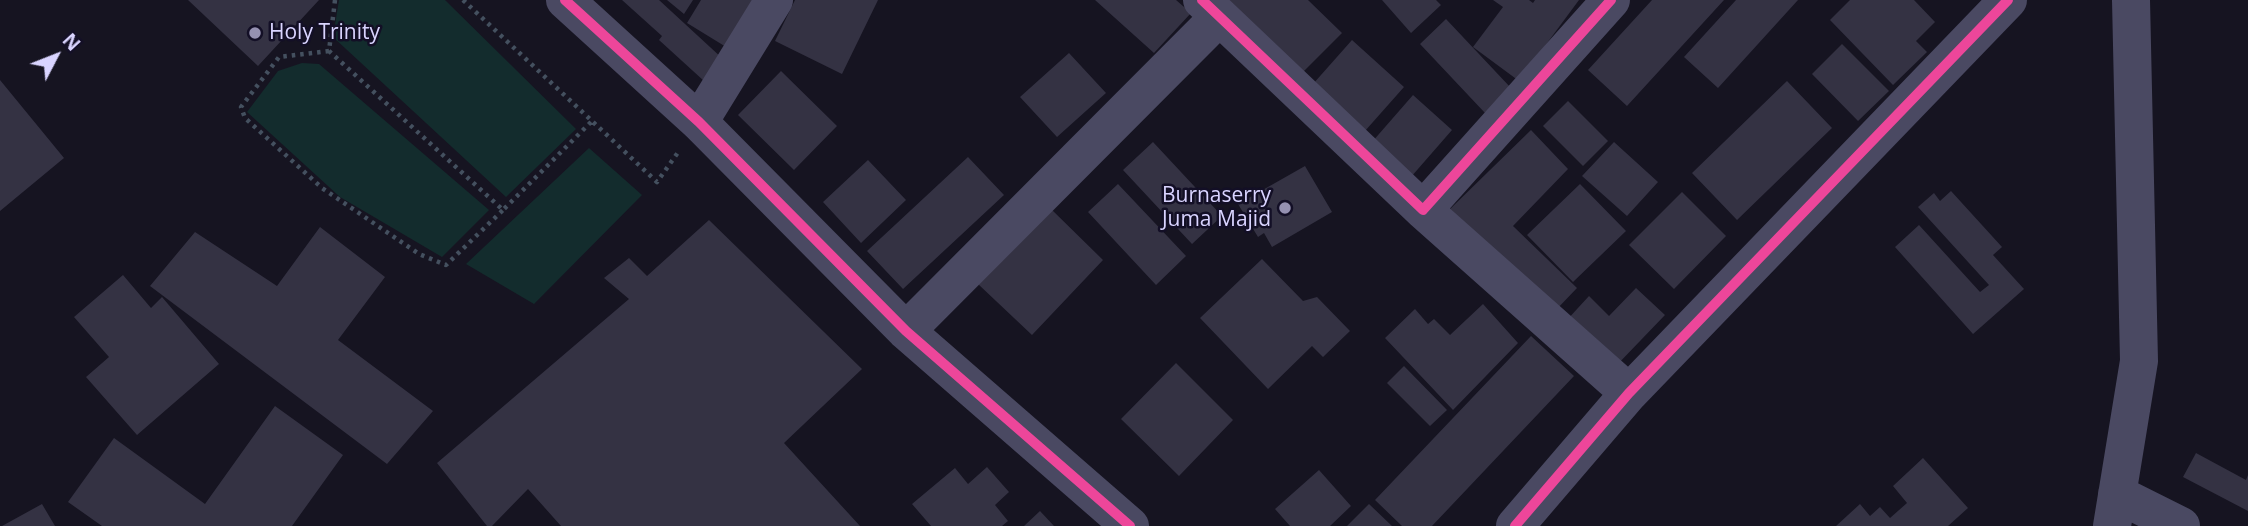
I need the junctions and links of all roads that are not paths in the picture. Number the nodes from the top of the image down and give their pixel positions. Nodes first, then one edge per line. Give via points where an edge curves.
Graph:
1 (565, 0) edge
2 (774, 0) edge
3 (1611, 0) edge
4 (2008, 0) edge
5 (2131, 0) edge
6 (1210, 8) edge
7 (699, 122) junction
8 (1423, 210) junction
9 (906, 331) junction
10 (1629, 393) junction
11 (2115, 510) edge
12 (1130, 526) edge
13 (1515, 526) edge
14 (2181, 526) edge

1 - 7 street
2 - 7 street
3 - 8 street
4 - 10 street
5 - 11 street via 2139,361
6 - 8 street
6 - 9 street
7 - 9 street
8 - 10 street
9 - 12 street
10 - 13 street
11 - 14 street

